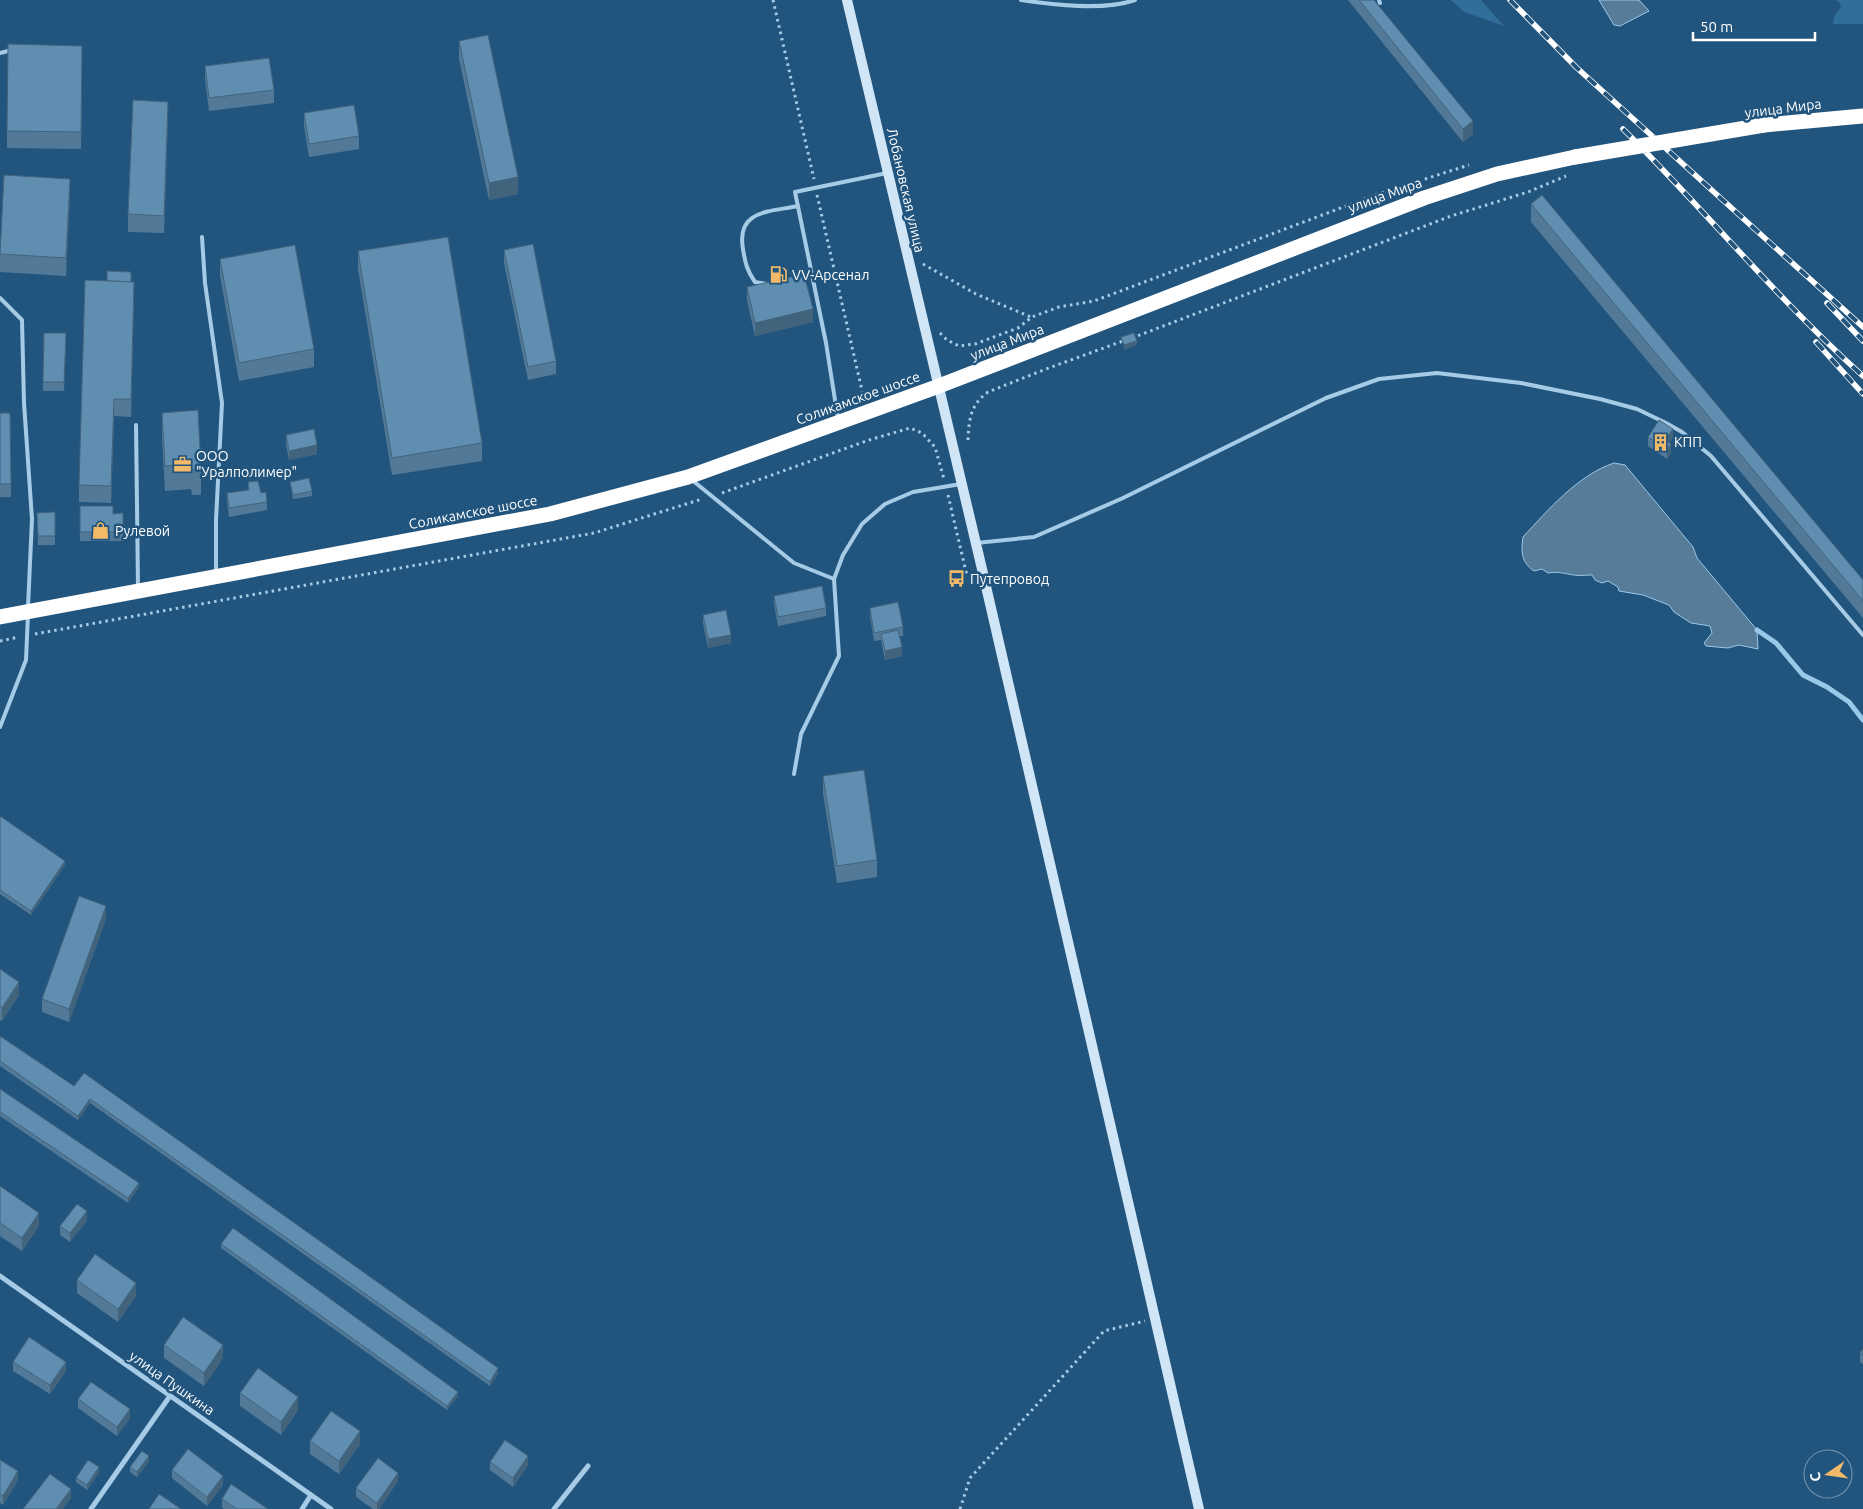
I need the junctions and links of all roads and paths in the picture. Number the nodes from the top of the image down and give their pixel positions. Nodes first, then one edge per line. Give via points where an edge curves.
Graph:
1 (773, 0) edge
2 (847, 0) edge
3 (1021, 0) edge
4 (1135, 0) edge
5 (19, 50) edge
6 (0, 53) edge
7 (1863, 116) edge
8 (1474, 164) dead end
9 (887, 173) junction
10 (1562, 179) dead end
11 (815, 187) junction
12 (798, 206) junction
13 (202, 237) dead end
14 (922, 258) dead end
15 (922, 263) junction
16 (924, 272) dead end
17 (774, 286) edge
18 (0, 298) edge
19 (1032, 317) junction
20 (937, 326) dead end
21 (939, 386) junction
22 (867, 412) junction
23 (839, 422) junction
24 (136, 425) dead end
25 (968, 440) dead end
26 (688, 477) junction
27 (961, 484) junction
28 (946, 487) junction
29 (711, 497) junction
30 (976, 544) junction
31 (216, 576) junction
32 (967, 576) dead end
33 (834, 579) junction
34 (138, 592) junction
35 (28, 613) junction
36 (0, 617) edge
37 (1863, 635) edge
38 (27, 636) junction
39 (0, 640) edge
40 (0, 727) edge
41 (794, 774) dead end
42 (2, 1278) edge
43 (0, 1285) edge
44 (1155, 1318) junction
45 (170, 1396) junction
46 (588, 1466) dead end
47 (311, 1495) junction
48 (91, 1509) edge
49 (302, 1509) edge
50 (331, 1509) edge
51 (554, 1509) edge
52 (960, 1509) edge
53 (1199, 1509) edge

1 - 11 path
2 - 9 street, Лобановская улица
3 - 4 lane via 1073,5
5 - 6 lane
7 - 21 highway, улица Мира, bridge via 1764,125 1575,156 1497,174 1424,198
8 - 19 path via 1378,194 1094,301 1059,307
9 - 11 lane
9 - 21 street, Лобановская улица
10 - 25 path via 1451,216 988,392 971,411
11 - 12 lane via 795,192
11 - 22 path
12 - 17 lane via 756,214 744,224 741,237 746,270 755,282
12 - 23 lane
13 - 31 lane via 204,283 222,403
14 - 15 path
15 - 16 path
15 - 19 path via 976,294
18 - 35 lane via 22,320 32,519
19 - 20 path via 1018,328 966,346 947,340
21 - 22 highway, Соликамское шоссе
21 - 27 street, Лобановская улица
22 - 23 highway, Соликамское шоссе
23 - 26 highway, Соликамское шоссе
24 - 34 lane
26 - 29 lane
26 - 31 highway, Соликамское шоссе via 550,514
27 - 28 lane
27 - 30 street, Лобановская улица
28 - 29 path via 935,447 922,433 910,428
28 - 32 path
28 - 33 lane via 913,492 886,504 862,524 843,555
29 - 33 lane via 794,563
29 - 38 path via 594,533
30 - 37 lane via 1034,537 1123,498 1326,398 1379,380 1437,373 1464,375 1622,404 1682,432 1711,456
30 - 44 street, Лобановская улица
31 - 34 highway, Соликамское шоссе
33 - 41 lane via 839,656 801,734
34 - 35 highway, Соликамское шоссе
35 - 36 highway, Соликамское шоссе
35 - 38 lane
38 - 39 path
38 - 40 lane via 26,660
42 - 43 street
42 - 45 street, улица Пушкина
44 - 52 path via 1104,1331 970,1478
44 - 53 street, Лобановская улица
45 - 47 street, улица Пушкина
45 - 48 street
46 - 51 street
47 - 49 street
47 - 50 street, улица Пушкина

